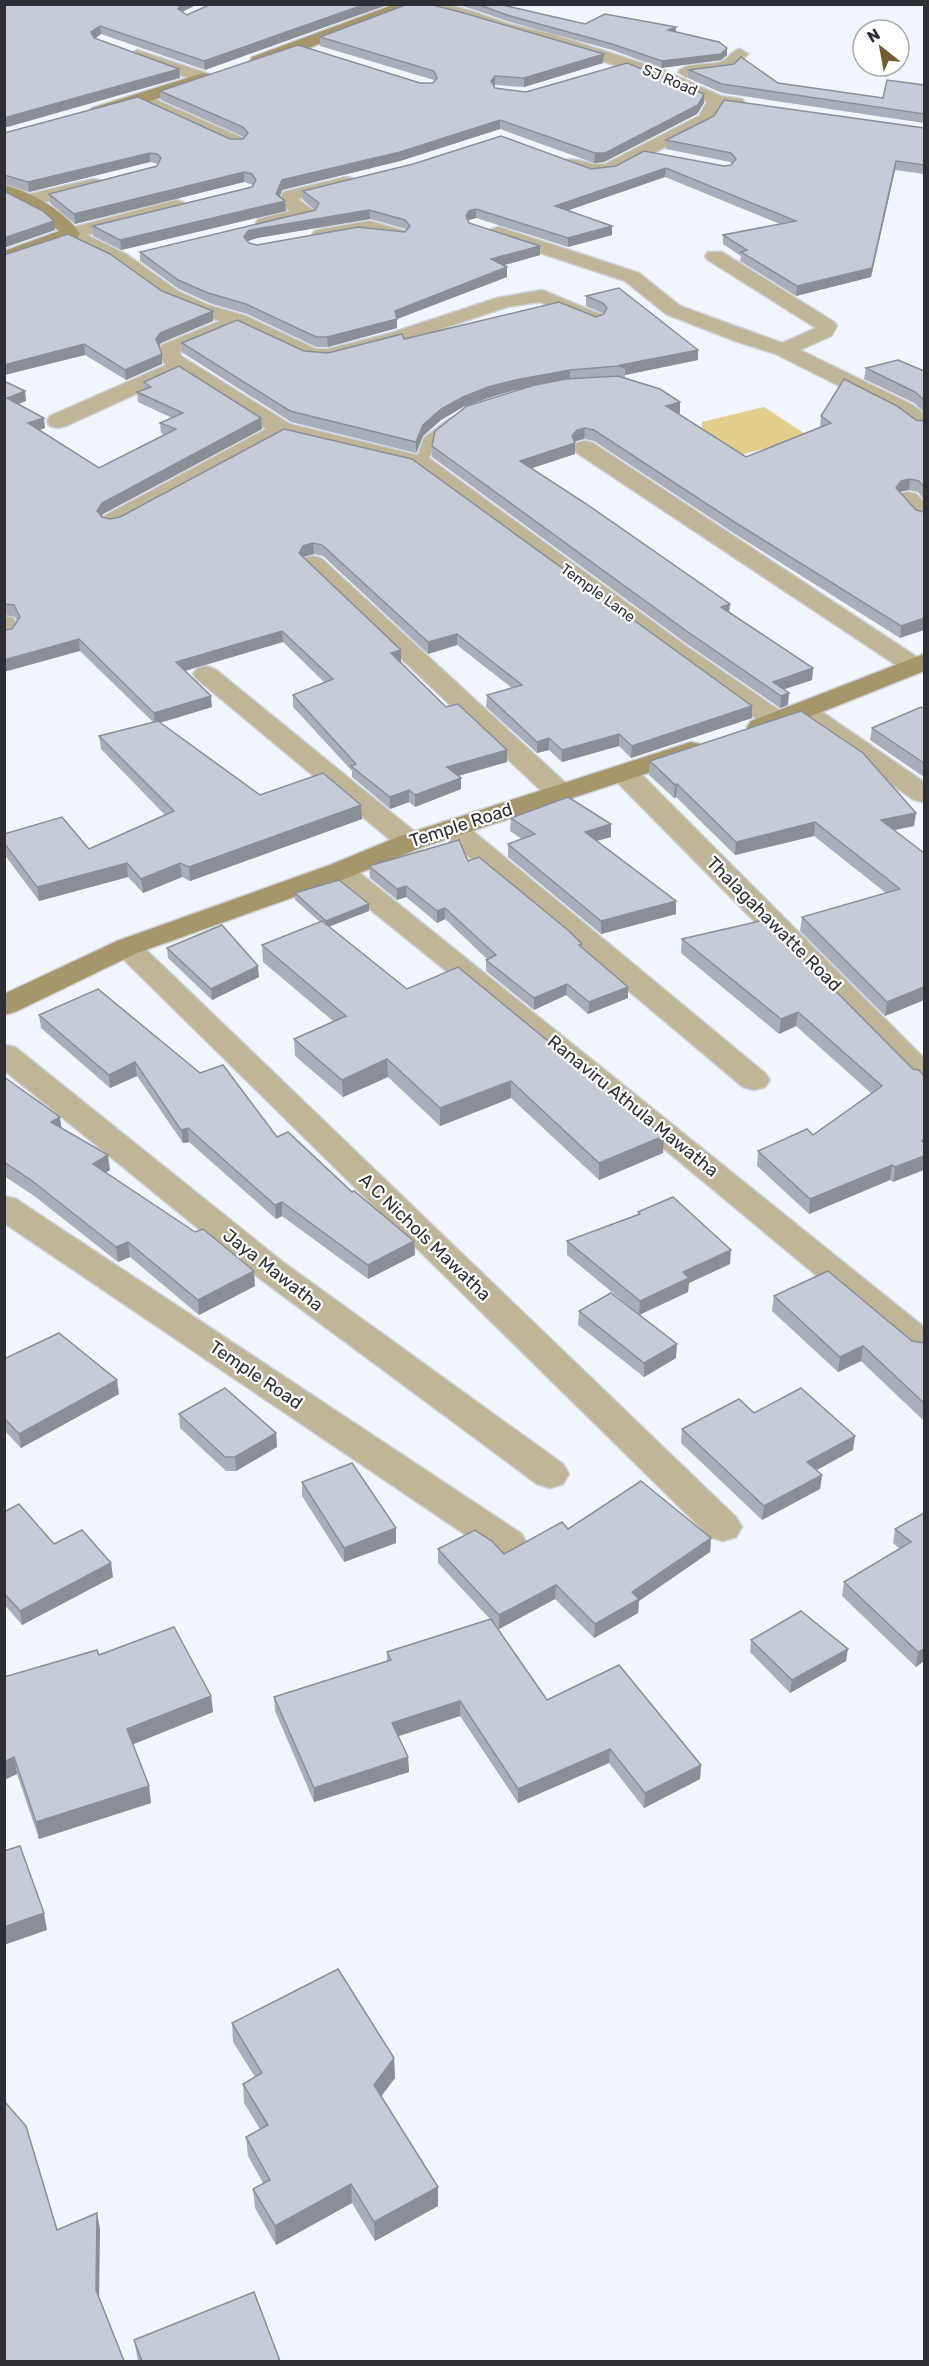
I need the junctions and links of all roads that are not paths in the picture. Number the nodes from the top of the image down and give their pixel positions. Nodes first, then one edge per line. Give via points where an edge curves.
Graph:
1 (411, 4) edge
2 (420, 4) edge
3 (300, 47) junction
4 (123, 49) edge
5 (321, 53) edge
6 (740, 54) dead end
7 (628, 63) junction
8 (247, 64) edge
9 (605, 70) edge
10 (660, 75) junction
11 (143, 99) junction
12 (717, 100) junction
13 (751, 105) edge
14 (79, 117) edge
15 (237, 142) edge
16 (643, 153) junction
17 (552, 156) edge
18 (666, 157) edge
19 (364, 177) edge
20 (105, 180) edge
21 (4, 190) edge
22 (25, 201) junction
23 (199, 201) edge
24 (252, 226) edge
25 (477, 226) edge
26 (70, 234) junction
27 (398, 235) edge
28 (299, 238) edge
29 (141, 253) edge
30 (715, 255) dead end
31 (4, 258) edge
32 (119, 258) junction
33 (163, 267) edge
34 (141, 273) junction
35 (595, 319) edge
36 (239, 320) junction
37 (783, 350) junction
38 (180, 366) junction
39 (462, 413) edge
40 (58, 421) dead end
41 (924, 424) edge
42 (282, 429) junction
43 (585, 448) edge
44 (421, 463) junction
45 (908, 499) edge
46 (924, 515) edge
47 (112, 521) edge
48 (313, 563) edge
49 (4, 623) edge
50 (4, 633) edge
51 (919, 664) edge
52 (206, 674) dead end
53 (803, 711) junction
54 (777, 721) junction
55 (624, 773) junction
56 (560, 793) junction
57 (924, 794) edge
58 (452, 828) junction
59 (410, 842) junction
60 (340, 871) junction
61 (126, 947) junction
62 (4, 1006) edge
63 (4, 1054) edge
64 (924, 1075) edge
65 (754, 1080) dead end
66 (4, 1207) edge
67 (924, 1345) edge
68 (550, 1474) dead end
69 (723, 1527) dead end
70 (508, 1544) dead end

1 - 3 street
2 - 7 street, SJ Road
3 - 5 street
3 - 8 street
4 - 11 street via 209,76
6 - 10 street via 727,66
7 - 9 street
7 - 10 street, SJ Road
10 - 12 street, SJ Road
11 - 14 street
11 - 15 street
12 - 13 street, SJ Road
12 - 16 street via 706,119
16 - 17 street via 609,169 592,171
16 - 18 street
19 - 24 street via 290,196 288,202 308,213
20 - 22 street
21 - 22 street
22 - 26 street via 68,227
23 - 26 street
25 - 37 street via 632,277 673,310
26 - 31 street
26 - 32 street
27 - 28 street via 370,227
29 - 32 street
30 - 37 street via 827,326 824,332
32 - 34 street
33 - 34 street
34 - 36 street via 171,295
35 - 36 street via 542,296 504,302 328,356 312,355
36 - 38 street via 169,349 171,359
37 - 41 street via 905,410
38 - 40 street
38 - 42 street
39 - 44 lane via 428,440
42 - 44 street
42 - 47 street
43 - 51 street
44 - 54 street, Temple Lane
45 - 46 street
48 - 56 street
49 - 50 street
51 - 53 street, Temple Road
52 - 59 street
53 - 54 street, Temple Road
53 - 57 street
54 - 55 street, Temple Road
55 - 56 street, Temple Road
55 - 64 street, Thalagahawatte Road
56 - 58 street, Temple Road
58 - 59 street, Temple Road
58 - 65 street
59 - 60 street, Temple Road
60 - 61 street, Temple Road
60 - 67 street, Ranaviru Athula Mawatha
61 - 62 street, Temple Road
61 - 69 street, A C Nichols Mawatha
63 - 68 street, Jaya Mawatha via 271,1270
66 - 70 street, Temple Road

